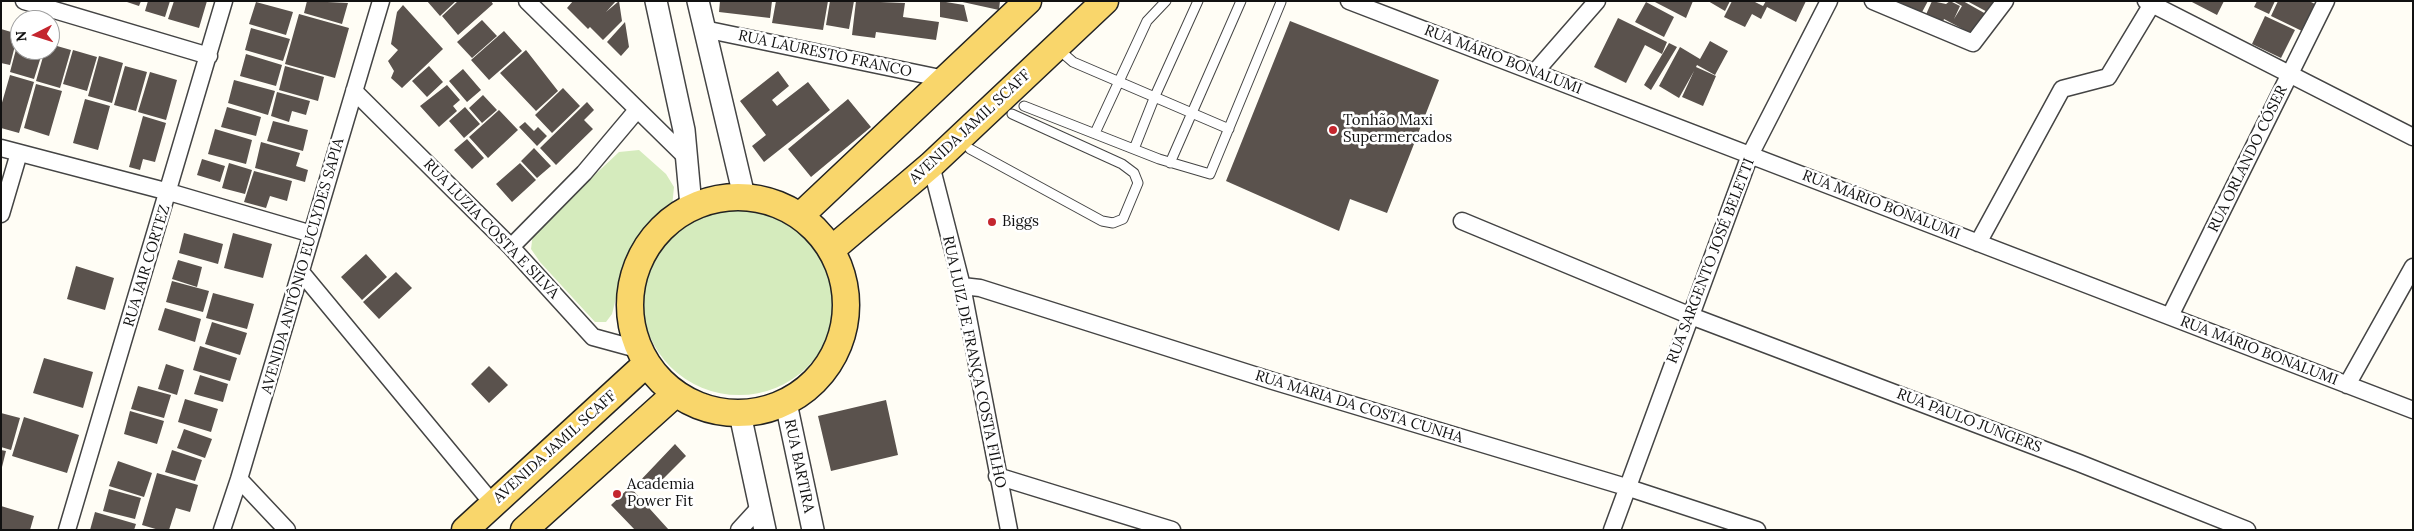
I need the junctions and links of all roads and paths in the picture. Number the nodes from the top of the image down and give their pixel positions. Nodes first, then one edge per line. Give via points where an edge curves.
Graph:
1 (24, 1) edge
2 (224, 1) edge
3 (381, 1) edge
4 (527, 1) edge
5 (656, 1) edge
6 (698, 1) edge
7 (1105, 1) edge
8 (1166, 1) edge
9 (1198, 1) edge
10 (1240, 1) edge
11 (1349, 1) edge
12 (1597, 1) edge
13 (1829, 1) edge
14 (1873, 1) edge
15 (2005, 1) edge
16 (2326, 1) edge
17 (1281, 2) edge
18 (1025, 3) edge
19 (2149, 3) edge
20 (704, 29) junction
21 (1056, 47) junction
22 (210, 56) junction
23 (1535, 72) junction
24 (2290, 75) junction
25 (945, 79) junction
26 (1118, 82) junction
27 (354, 91) junction
28 (1155, 96) junction
29 (1024, 106) dead end
30 (637, 110) junction
31 (1191, 111) junction
32 (1012, 114) dead end
33 (1229, 129) junction
34 (1095, 133) junction
35 (2413, 137) edge
36 (1, 148) edge
37 (970, 149) dead end
38 (1134, 149) junction
39 (19, 153) junction
40 (1750, 155) junction
41 (687, 158) junction
42 (1170, 163) junction
43 (931, 165) junction
44 (169, 192) junction
45 (744, 196) junction
46 (691, 206) junction
47 (1, 214) edge
48 (800, 216) junction
49 (1462, 221) dead end
50 (312, 234) junction
51 (1978, 243) junction
52 (511, 247) junction
53 (831, 250) junction
54 (2413, 267) edge
55 (301, 272) junction
56 (962, 286) junction
57 (1691, 316) junction
58 (2170, 316) junction
59 (642, 357) junction
60 (2347, 385) junction
61 (675, 394) junction
62 (786, 403) junction
63 (2413, 410) edge
64 (740, 414) junction
65 (997, 476) junction
66 (239, 480) junction
67 (1626, 487) junction
68 (493, 504) junction
69 (760, 507) junction
70 (68, 530) edge
71 (222, 530) edge
72 (287, 530) edge
73 (465, 530) edge
74 (524, 530) edge
75 (739, 530) edge
76 (765, 530) edge
77 (813, 530) edge
78 (1009, 530) edge
79 (1172, 530) edge
80 (1612, 530) edge
81 (1756, 530) edge
82 (2247, 530) edge

1 - 22 street
2 - 22 street, RUA JAIR CORTEZ
3 - 27 street, AVENIDA ANTÔNIO EUCLYDES SAPIA
4 - 30 street
5 - 41 street
6 - 20 street
7 - 21 main road, AVENIDA JAMIL SCAFF
8 - 26 lane via 1148,21
9 - 28 lane
10 - 31 lane
11 - 23 street, RUA MÁRIO BONALUMI
12 - 23 street
13 - 40 street, RUA SARGENTO JOSÉ BELETTI
14 - 15 street via 1973,43
16 - 24 street, RUA ORLANDO CÓSER
17 - 33 lane
18 - 25 main road
19 - 24 street
19 - 51 street via 2108,77 2062,89
20 - 25 street, RUA LAURESTO FRANCO
20 - 45 street
21 - 26 lane via 1073,62
21 - 43 main road, AVENIDA JAMIL SCAFF
22 - 44 street, RUA JAIR CORTEZ
23 - 40 street, RUA MÁRIO BONALUMI
24 - 35 street
24 - 58 street, RUA ORLANDO CÓSER
25 - 48 main road
26 - 28 lane
26 - 34 lane
27 - 50 street, AVENIDA ANTÔNIO EUCLYDES SAPIA
27 - 52 street, RUA LUZIA COSTA E SILVA
28 - 31 lane
28 - 38 lane
29 - 34 lane
30 - 41 street
30 - 52 street via 584,173
31 - 33 lane
31 - 42 lane
32 - 37 lane via 1122,164 1134,173 1138,183 1122,219 1113,223 1102,221
33 - 42 lane via 1210,174
34 - 38 lane
36 - 39 street
38 - 42 lane
39 - 44 street
39 - 47 street
40 - 51 street, RUA MÁRIO BONALUMI
40 - 57 street, RUA SARGENTO JOSÉ BELETTI
41 - 46 street
43 - 53 main road, AVENIDA JAMIL SCAFF
43 - 56 street, RUA LUIZ DE FRANÇA COSTA FILHO
44 - 50 street
44 - 70 street, RUA JAIR CORTEZ
45 - 46 main road via 716,198
45 - 48 main road via 773,202
46 - 59 main road via 661,228 640,258 630,293 632,330
48 - 53 main road via 818,231
49 - 57 street, RUA PAULO JUNGERS
50 - 55 street, AVENIDA ANTÔNIO EUCLYDES SAPIA
51 - 58 street, RUA MÁRIO BONALUMI
52 - 59 street, RUA LUZIA COSTA E SILVA via 593,337
53 - 62 main road via 844,283 845,319 835,353 814,382
54 - 60 street
55 - 66 street, AVENIDA ANTÔNIO EUCLYDES SAPIA
55 - 68 street
56 - 65 street, RUA LUIZ DE FRANÇA COSTA FILHO
56 - 67 street, RUA MARIA DA COSTA CUNHA via 980,288 1263,378
57 - 67 street, RUA SARGENTO JOSÉ BELETTI
57 - 82 street, RUA PAULO JUNGERS
58 - 60 street, RUA MÁRIO BONALUMI
59 - 61 main road via 659,380
59 - 68 main road, AVENIDA JAMIL SCAFF
60 - 63 street, RUA MÁRIO BONALUMI
61 - 64 main road via 706,409
61 - 74 main road
62 - 64 main road
62 - 77 street, RUA BARTIRA
64 - 69 street
65 - 78 street, RUA LUIZ DE FRANÇA COSTA FILHO
65 - 79 street
66 - 71 street, AVENIDA ANTÔNIO EUCLYDES SAPIA
66 - 72 street
67 - 80 street, RUA SARGENTO JOSÉ BELETTI
67 - 81 street, RUA MARIA DA COSTA CUNHA
68 - 73 main road, AVENIDA JAMIL SCAFF
69 - 75 street
69 - 76 street

